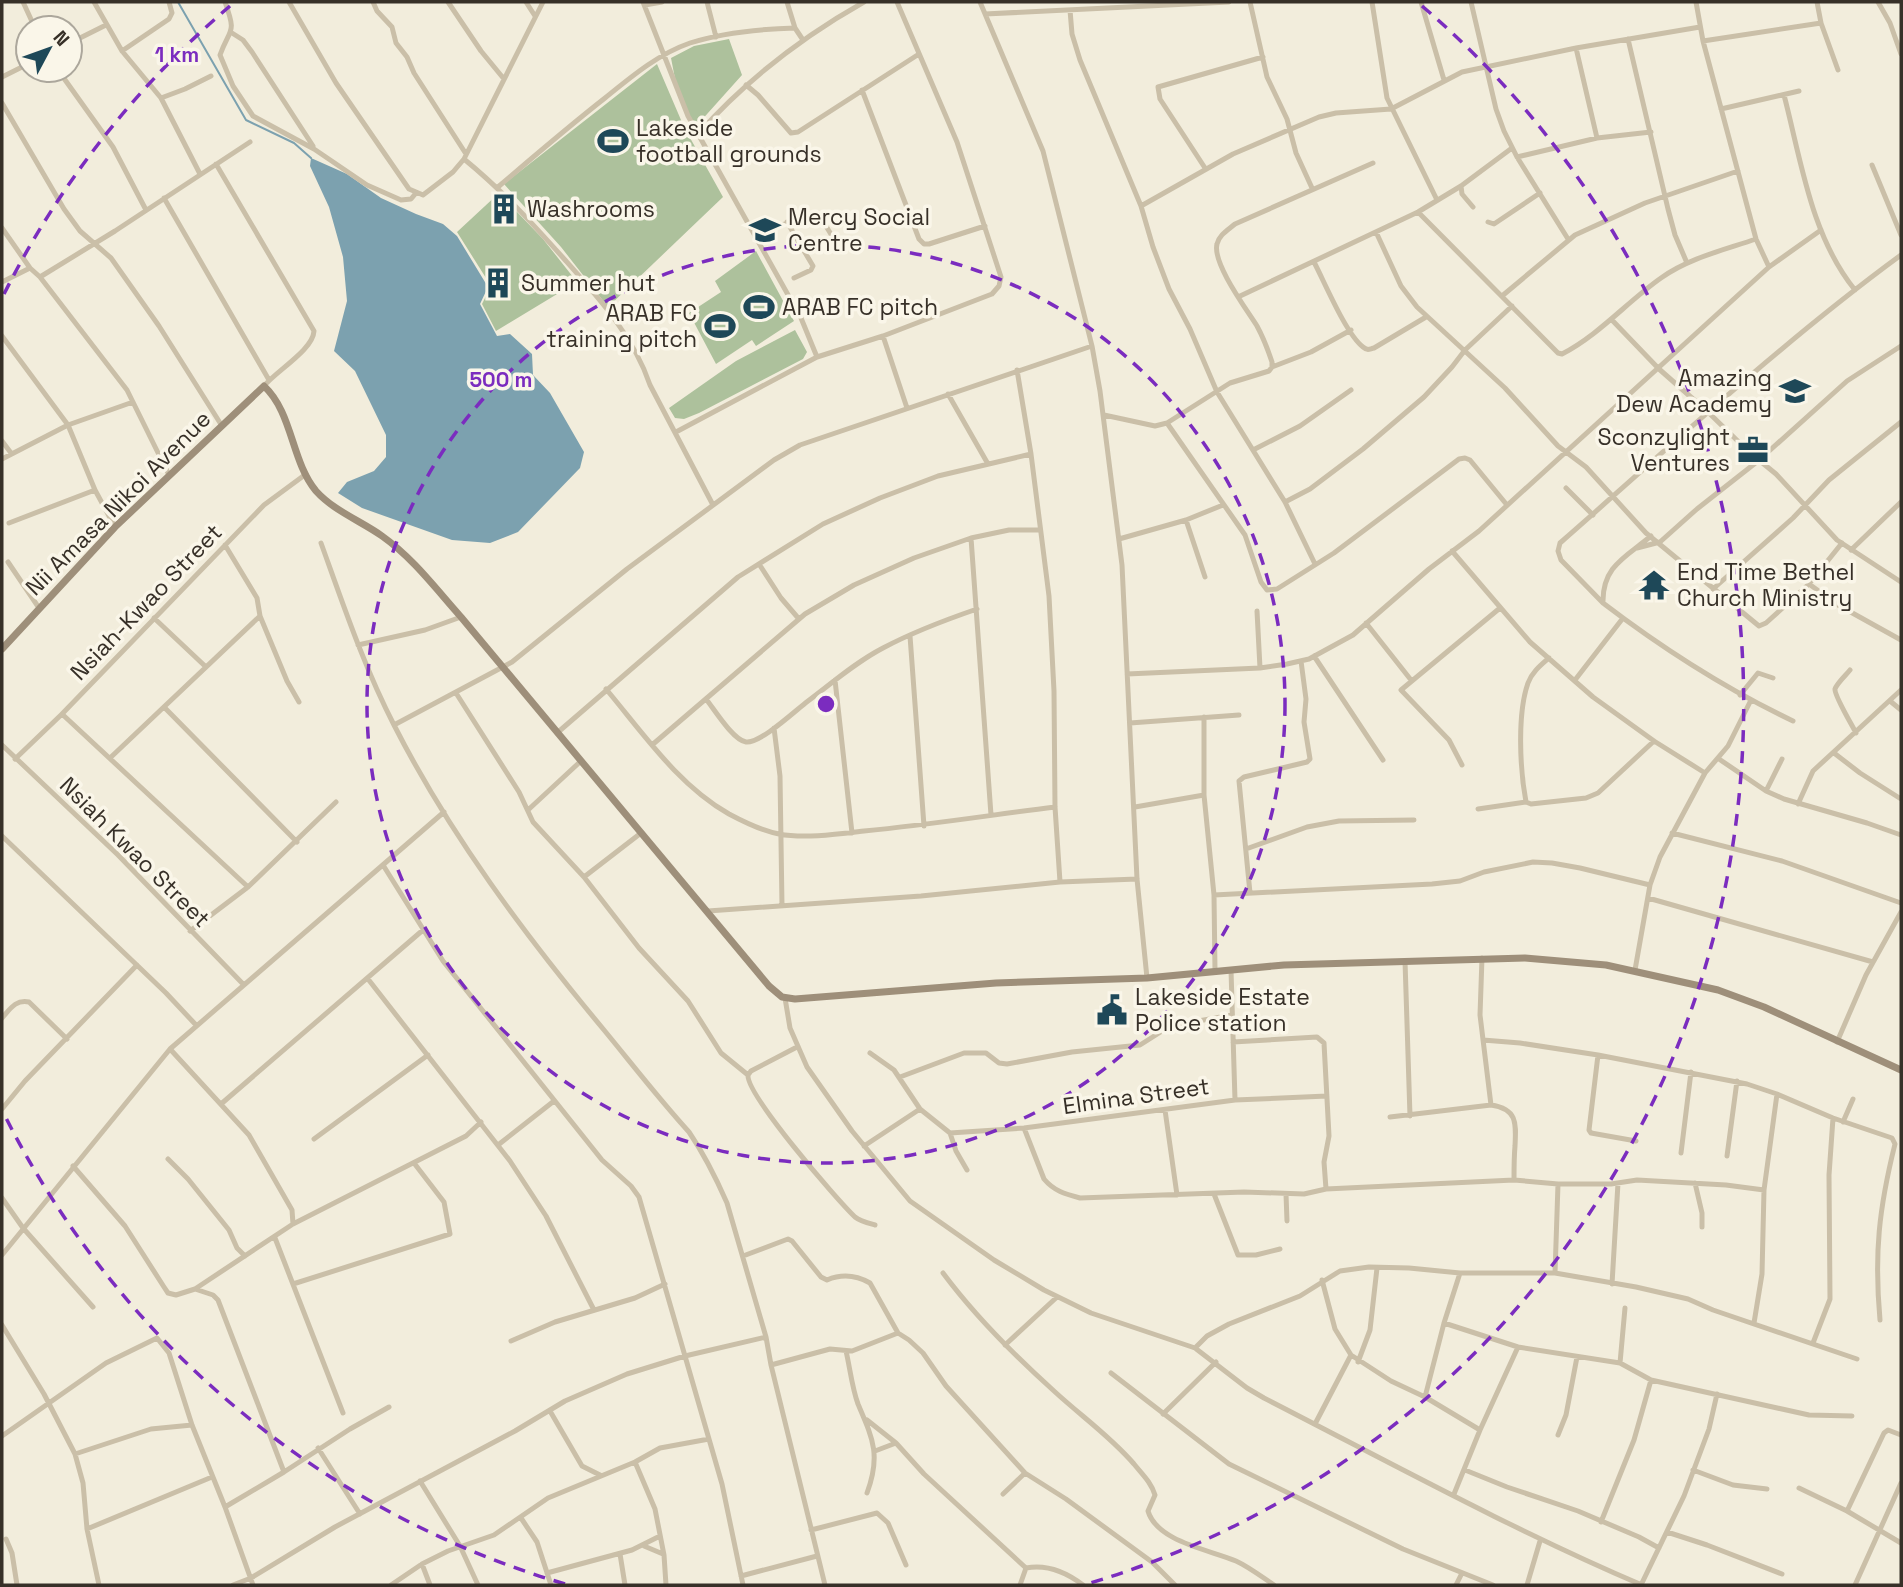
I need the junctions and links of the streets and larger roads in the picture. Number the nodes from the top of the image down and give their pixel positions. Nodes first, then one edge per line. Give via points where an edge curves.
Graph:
1 (94, 2) edge
2 (169, 2) edge
3 (225, 2) edge
4 (289, 2) edge
5 (373, 2) edge
6 (448, 2) edge
7 (526, 2) edge
8 (543, 2) edge
9 (662, 2) edge
10 (707, 2) edge
11 (787, 2) edge
12 (864, 2) edge
13 (897, 2) edge
14 (980, 2) edge
15 (1230, 2) edge
16 (1250, 2) edge
17 (1372, 2) edge
18 (1421, 2) edge
19 (1471, 2) edge
20 (1696, 2) edge
21 (1817, 2) edge
22 (1878, 2) edge
23 (644, 3) edge
24 (1185, 3) edge
25 (1171, 4) edge
26 (1092, 5) edge
27 (1070, 10) junction
28 (985, 14) junction
29 (535, 16) junction
30 (1821, 23) junction
31 (106, 24) junction
32 (1700, 27) junction
33 (795, 28) junction
34 (232, 33) junction
35 (84, 36) edge
36 (716, 37) junction
37 (1628, 39) junction
38 (803, 40) junction
39 (1703, 41) junction
40 (1576, 48) junction
41 (122, 51) junction
42 (919, 54) junction
43 (1901, 54) edge
44 (664, 55) junction
45 (1263, 57) junction
46 (1487, 67) junction
47 (1838, 70) dead end
48 (211, 76) dead end
49 (504, 79) junction
50 (1444, 80) junction
51 (68, 84) edge
52 (746, 85) junction
53 (862, 90) junction
54 (1799, 91) dead end
55 (1784, 95) junction
56 (161, 98) junction
57 (2, 103) edge
58 (1391, 109) junction
59 (1721, 109) junction
60 (1290, 130) junction
61 (1651, 132) junction
62 (698, 134) junction
63 (1597, 138) junction
64 (250, 142) dead end
65 (1512, 148) junction
66 (314, 149) junction
67 (465, 157) junction
68 (1517, 157) junction
69 (1373, 163) dead end
70 (216, 164) junction
71 (1872, 165) dead end
72 (1205, 168) junction
73 (1738, 171) junction
74 (200, 174) junction
75 (1461, 186) junction
76 (498, 187) junction
77 (1312, 188) junction
78 (1540, 192) junction
79 (416, 193) junction
80 (1666, 196) junction
81 (164, 198) junction
82 (1437, 200) junction
83 (1141, 206) junction
84 (1473, 207) dead end
85 (146, 210) junction
86 (1418, 212) junction
87 (787, 222) junction
88 (1488, 222) dead end
89 (985, 226) junction
90 (2, 228) edge
91 (1821, 230) junction
92 (1376, 232) junction
93 (1901, 235) edge
94 (755, 237) junction
95 (1568, 239) junction
96 (1756, 239) junction
97 (95, 243) junction
98 (840, 249) dead end
99 (1901, 255) edge
100 (1314, 262) junction
101 (1687, 263) junction
102 (1769, 267) junction
103 (30, 268) junction
104 (40, 277) junction
105 (794, 278) dead end
106 (2, 282) edge
107 (1855, 290) junction
108 (1502, 296) junction
109 (1238, 298) junction
110 (1511, 306) junction
111 (1426, 317) junction
112 (1611, 319) junction
113 (1351, 330) junction
114 (2, 336) edge
115 (883, 336) junction
116 (1093, 346) junction
117 (1901, 346) edge
118 (1465, 350) junction
119 (817, 357) junction
120 (1272, 367) junction
121 (1658, 369) junction
122 (1017, 370) junction
123 (266, 383) junction
124 (1351, 390) dead end
125 (1217, 392) junction
126 (948, 394) junction
127 (133, 402) junction
128 (907, 408) junction
129 (1709, 413) junction
130 (1104, 415) junction
131 (1901, 422) edge
132 (1167, 423) junction
133 (68, 425) junction
134 (222, 426) junction
135 (676, 432) junction
136 (2, 441) edge
137 (1254, 450) junction
138 (1566, 452) junction
139 (11, 453) junction
140 (1031, 454) junction
141 (2, 458) edge
142 (1758, 461) junction
143 (988, 464) junction
144 (306, 474) junction
145 (169, 475) junction
146 (1566, 488) dead end
147 (95, 490) junction
148 (1614, 496) junction
149 (1285, 502) junction
150 (1901, 502) edge
151 (713, 505) junction
152 (1223, 505) junction
153 (1507, 505) junction
154 (1805, 506) junction
155 (1593, 515) junction
156 (1186, 520) junction
157 (9, 523) dead end
158 (116, 527) junction
159 (1039, 530) junction
160 (1651, 536) junction
161 (971, 538) junction
162 (1119, 539) junction
163 (1660, 542) junction
164 (321, 543) dead end
165 (1842, 543) junction
166 (225, 545) junction
167 (1637, 548) junction
168 (1852, 550) junction
169 (1452, 551) junction
170 (8, 562) dead end
171 (759, 564) junction
172 (1315, 564) junction
173 (1205, 577) dead end
174 (1901, 582) edge
175 (1809, 584) junction
176 (1713, 589) junction
177 (1603, 603) junction
178 (39, 608) junction
179 (1500, 608) junction
180 (977, 610) junction
181 (1257, 611) dead end
182 (260, 616) junction
183 (461, 617) junction
184 (154, 618) junction
185 (1623, 618) junction
186 (799, 619) junction
187 (1366, 623) junction
188 (910, 636) junction
189 (1901, 640) edge
190 (358, 645) junction
191 (2, 649) edge
192 (1314, 656) junction
193 (1549, 658) junction
194 (1301, 662) junction
195 (206, 667) junction
196 (502, 668) junction
197 (1260, 668) junction
198 (1850, 670) dead end
199 (1127, 674) junction
200 (1773, 678) dead end
201 (835, 680) junction
202 (1411, 680) junction
203 (1575, 680) junction
204 (606, 689) junction
205 (1901, 690) edge
206 (456, 693) junction
207 (1740, 695) junction
208 (706, 699) junction
209 (1751, 701) junction
210 (1890, 701) junction
211 (299, 702) dead end
212 (164, 707) junction
213 (1901, 710) edge
214 (62, 714) junction
215 (1238, 715) dead end
216 (1205, 717) junction
217 (1793, 721) dead end
218 (1130, 723) junction
219 (394, 725) junction
220 (774, 729) junction
221 (557, 733) junction
222 (1856, 733) junction
223 (1654, 741) junction
224 (652, 745) junction
225 (2, 746) edge
226 (1834, 752) junction
227 (110, 758) junction
228 (15, 759) junction
229 (1718, 759) junction
230 (1782, 759) dead end
231 (1384, 760) dead end
232 (582, 761) junction
233 (1462, 765) dead end
234 (1705, 772) junction
235 (1766, 791) junction
236 (1204, 795) junction
237 (1901, 799) edge
238 (336, 802) dead end
239 (1526, 802) junction
240 (1798, 804) junction
241 (1055, 807) junction
242 (1135, 807) junction
243 (1479, 809) dead end
244 (528, 810) junction
245 (443, 812) junction
246 (991, 815) junction
247 (1414, 820) dead end
248 (924, 826) junction
249 (641, 833) junction
250 (852, 833) junction
251 (1672, 834) junction
252 (780, 835) junction
253 (1901, 835) edge
254 (2, 836) edge
255 (297, 842) junction
256 (1246, 849) junction
257 (383, 866) junction
258 (584, 877) junction
259 (1137, 879) junction
260 (1060, 882) junction
261 (1650, 885) junction
262 (248, 887) junction
263 (1250, 893) junction
264 (1214, 895) junction
265 (1648, 898) junction
266 (1901, 903) edge
267 (782, 906) junction
268 (708, 911) junction
269 (1901, 912) edge
270 (423, 930) junction
271 (190, 931) junction
272 (1482, 958) junction
273 (1405, 961) junction
274 (1873, 962) junction
275 (137, 965) junction
276 (1231, 970) junction
277 (1635, 970) junction
278 (1215, 971) junction
279 (1147, 978) junction
280 (368, 979) junction
281 (243, 984) junction
282 (786, 999) junction
283 (1232, 1015) junction
284 (2, 1018) edge
285 (196, 1025) junction
286 (67, 1039) junction
287 (1483, 1040) junction
288 (1233, 1042) junction
289 (1837, 1042) junction
290 (797, 1047) junction
291 (170, 1049) junction
292 (870, 1053) dead end
293 (428, 1055) junction
294 (1598, 1055) junction
295 (1901, 1070) edge
296 (1691, 1072) junction
297 (748, 1074) junction
298 (900, 1077) junction
299 (1737, 1082) junction
300 (1777, 1094) junction
301 (1327, 1096) junction
302 (1853, 1099) dead end
303 (1235, 1100) junction
304 (554, 1101) junction
305 (221, 1104) junction
306 (1491, 1105) junction
307 (2, 1109) edge
308 (920, 1109) junction
309 (1165, 1110) junction
310 (1390, 1116) dead end
311 (1410, 1116) junction
312 (1833, 1118) junction
313 (481, 1122) junction
314 (1843, 1122) junction
315 (1024, 1128) junction
316 (950, 1133) junction
317 (314, 1139) dead end
318 (1636, 1141) dead end
319 (498, 1145) junction
320 (864, 1146) junction
321 (1681, 1153) dead end
322 (1727, 1156) dead end
323 (168, 1159) dead end
324 (414, 1163) junction
325 (73, 1166) junction
326 (967, 1170) dead end
327 (1514, 1180) junction
328 (1618, 1183) junction
329 (1695, 1183) junction
330 (1558, 1184) junction
331 (1326, 1189) junction
332 (1764, 1190) junction
333 (1214, 1194) junction
334 (1286, 1194) junction
335 (1177, 1195) junction
336 (2, 1198) edge
337 (1287, 1221) dead end
338 (293, 1224) junction
339 (875, 1225) dead end
340 (1702, 1227) dead end
341 (23, 1228) junction
342 (275, 1238) junction
343 (1280, 1249) dead end
344 (2, 1255) edge
345 (244, 1256) junction
346 (743, 1256) junction
347 (1377, 1268) junction
348 (943, 1273) dead end
349 (1460, 1273) junction
350 (1555, 1273) junction
351 (1322, 1280) junction
352 (293, 1284) junction
353 (665, 1284) junction
354 (1612, 1284) junction
355 (195, 1289) junction
356 (1057, 1297) junction
357 (93, 1307) dead end
358 (1625, 1308) dead end
359 (594, 1310) junction
360 (1880, 1320) dead end
361 (1444, 1323) junction
362 (1754, 1323) junction
363 (2, 1325) edge
364 (898, 1333) junction
365 (766, 1337) junction
366 (511, 1341) dead end
367 (1813, 1343) junction
368 (1005, 1345) junction
369 (1518, 1347) junction
370 (1195, 1348) junction
371 (846, 1351) junction
372 (1351, 1355) junction
373 (685, 1356) junction
374 (1577, 1357) junction
375 (1857, 1359) dead end
376 (1216, 1362) junction
377 (1358, 1362) junction
378 (1620, 1363) junction
379 (771, 1366) junction
380 (1111, 1373) dead end
381 (1651, 1380) junction
382 (1717, 1394) junction
383 (1425, 1397) junction
384 (49, 1403) junction
385 (389, 1407) dead end
386 (550, 1411) junction
387 (343, 1413) dead end
388 (1163, 1414) junction
389 (1852, 1416) dead end
390 (867, 1420) junction
391 (1315, 1424) junction
392 (192, 1425) junction
393 (1480, 1430) junction
394 (1558, 1435) dead end
395 (1901, 1435) edge
396 (2, 1436) edge
397 (709, 1439) junction
398 (896, 1443) junction
399 (318, 1448) junction
400 (875, 1451) junction
401 (75, 1454) junction
402 (635, 1462) junction
403 (1465, 1469) junction
404 (1693, 1470) junction
405 (284, 1472) junction
406 (1025, 1473) junction
407 (601, 1475) junction
408 (212, 1477) junction
409 (420, 1481) junction
410 (1901, 1483) edge
411 (1799, 1488) dead end
412 (1767, 1489) dead end
413 (867, 1493) dead end
414 (1003, 1494) dead end
415 (1454, 1494) junction
416 (225, 1507) junction
417 (1847, 1511) junction
418 (360, 1514) junction
419 (521, 1518) junction
420 (1601, 1522) junction
421 (87, 1529) junction
422 (811, 1530) junction
423 (1879, 1530) junction
424 (1667, 1532) junction
425 (660, 1536) junction
426 (6, 1539) dead end
427 (1540, 1541) junction
428 (1901, 1543) edge
429 (460, 1546) junction
430 (644, 1546) junction
431 (1659, 1548) junction
432 (620, 1554) junction
433 (664, 1555) junction
434 (817, 1556) junction
435 (422, 1564) junction
436 (906, 1565) dead end
437 (1026, 1568) junction
438 (547, 1573) junction
439 (1462, 1573) junction
440 (1782, 1574) dead end
441 (741, 1576) junction
442 (251, 1578) junction
443 (17, 1585) edge
444 (99, 1585) edge
445 (233, 1585) edge
446 (253, 1585) edge
447 (391, 1585) edge
448 (430, 1585) edge
449 (478, 1585) edge
450 (551, 1585) edge
451 (625, 1585) edge
452 (666, 1585) edge
453 (743, 1585) edge
454 (825, 1585) edge
455 (1020, 1585) edge
456 (1083, 1585) edge
457 (1175, 1585) edge
458 (1274, 1585) edge
459 (1456, 1585) edge
460 (1493, 1585) edge
461 (1527, 1585) edge
462 (1638, 1585) edge
463 (1855, 1585) edge

1 - 31 street
2 - 41 street via 169,19
3 - 34 street
4 - 79 street via 336,83
5 - 67 street via 392,27 396,43
6 - 49 street
7 - 29 street
8 - 29 street
9 - 23 street
10 - 36 street
11 - 33 street
12 - 38 street
13 - 42 street
14 - 28 street
15 - 24 street
16 - 45 street
17 - 58 street
18 - 50 street
19 - 46 street
20 - 32 street
21 - 30 street
22 - 43 street
23 - 44 street
24 - 25 street
25 - 26 street
26 - 27 street
27 - 28 street
27 - 83 street via 1080,60
28 - 116 street via 1043,151
29 - 49 street
30 - 39 street
30 - 47 street
31 - 35 street
31 - 41 street
32 - 37 street
32 - 39 street
33 - 36 street
33 - 38 street
34 - 66 street via 247,46
34 - 66 street via 220,55 242,103 253,116
36 - 44 street
37 - 40 street
37 - 61 street
38 - 52 street
39 - 59 street
40 - 46 street
40 - 63 street
41 - 56 street
42 - 53 street
42 - 89 street via 957,142
44 - 62 street
44 - 76 street via 618,87
45 - 60 street
45 - 72 street via 1158,87 1160,99
46 - 50 street
46 - 65 street via 1496,109
48 - 56 street
49 - 67 street
50 - 58 street
51 - 85 street via 113,147
52 - 53 street via 791,133
52 - 62 street
53 - 89 street via 923,244
54 - 55 street
55 - 59 street
55 - 91 street
56 - 74 street
57 - 97 street via 64,209
58 - 60 street via 1336,113
58 - 82 street
59 - 73 street
60 - 72 street
60 - 77 street
61 - 63 street
61 - 80 street
62 - 94 street
63 - 68 street
64 - 70 street
65 - 68 street
65 - 75 street
66 - 79 street via 383,193 401,200
67 - 76 street
67 - 79 street via 423,195
68 - 78 street
69 - 77 street
70 - 74 street
70 - 123 street via 314,331 312,341
71 - 93 street
72 - 83 street
73 - 80 street
73 - 96 street
74 - 81 street
75 - 82 street
75 - 84 street
76 - 135 street via 598,296 645,368
77 - 109 street via 1235,224 1222,235 1217,254
78 - 88 street via 1494,224
78 - 95 street
80 - 95 street
80 - 101 street
81 - 85 street
81 - 123 street
82 - 86 street
83 - 125 street via 1161,268
85 - 97 street
86 - 92 street
86 - 108 street
87 - 94 street
87 - 98 street via 818,213
87 - 105 street via 813,266
89 - 115 street via 1002,276 992,294
90 - 103 street
91 - 102 street
91 - 107 street via 1829,253
92 - 100 street
92 - 111 street via 1401,286
94 - 119 street via 801,318
95 - 108 street
96 - 101 street
96 - 102 street
97 - 104 street
97 - 134 street via 111,258 159,326
99 - 107 street
100 - 109 street
100 - 113 street
101 - 112 street via 1643,291
102 - 121 street
103 - 104 street
103 - 106 street
104 - 127 street
107 - 129 street
108 - 110 street
109 - 120 street via 1261,334
110 - 112 street via 1562,354
110 - 118 street
111 - 113 street via 1368,349
111 - 118 street
112 - 121 street
113 - 120 street
114 - 133 street
115 - 119 street
115 - 128 street
116 - 122 street
116 - 130 street
117 - 142 street via 1847,381
118 - 138 street
118 - 149 street via 1424,397 1385,430 1310,489
119 - 135 street
120 - 125 street
121 - 129 street
121 - 138 street
122 - 126 street
122 - 140 street
123 - 134 street, Nii Amasa Nikoi Avenue
123 - 144 street
124 - 137 street via 1300,426
125 - 132 street
125 - 137 street
126 - 128 street
126 - 143 street
127 - 133 street
127 - 145 street
128 - 151 street via 800,445
129 - 142 street
129 - 148 street
130 - 132 street via 1155,426
130 - 162 street
131 - 154 street via 1829,480
132 - 152 street
133 - 139 street
133 - 147 street
134 - 145 street, Nii Amasa Nikoi Avenue
135 - 151 street
136 - 139 street
137 - 149 street
138 - 148 street
138 - 153 street
139 - 141 street
140 - 143 street
140 - 159 street
142 - 154 street
142 - 163 street
143 - 171 street via 938,476 880,498 823,524
144 - 166 street, Nsiah-Kwao Street via 264,505
144 - 183 street via 329,503 383,537 412,562
145 - 158 street, Nii Amasa Nikoi Avenue
146 - 155 street
147 - 157 street
147 - 158 street
148 - 155 street
148 - 160 street
149 - 172 street
150 - 168 street
151 - 196 street
152 - 156 street
152 - 172 street via 1245,535 1267,590 1277,589
153 - 169 street
153 - 172 street via 1471,460 1459,459
154 - 165 street
154 - 176 street
155 - 177 street via 1560,543 1558,551 1561,560
156 - 162 street
156 - 173 street
158 - 178 street, Nii Amasa Nikoi Avenue
159 - 161 street via 1009,530
159 - 241 street via 1055,691
160 - 163 street
160 - 167 street
161 - 180 street
161 - 186 street via 854,585
162 - 199 street
163 - 167 street
163 - 176 street
164 - 190 street
165 - 168 street
165 - 175 street
166 - 182 street via 257,598
166 - 184 street, Nsiah-Kwao Street
167 - 177 street via 1609,571
168 - 174 street
169 - 179 street
169 - 187 street
170 - 178 street
171 - 186 street
171 - 204 street
175 - 176 street via 1762,626
175 - 189 street
177 - 185 street
178 - 191 street, Nii Amasa Nikoi Avenue
179 - 193 street
179 - 202 street
180 - 188 street
180 - 246 street
181 - 197 street
182 - 195 street
182 - 211 street
183 - 190 street
183 - 196 street
184 - 195 street
184 - 214 street, Nsiah-Kwao Street
185 - 203 street
185 - 207 street
186 - 208 street
187 - 192 street
187 - 202 street
188 - 201 street via 882,648
188 - 248 street
190 - 219 street
192 - 194 street
192 - 231 street
193 - 203 street
193 - 239 street via 1528,682 1521,719
194 - 197 street
194 - 256 street via 1311,757 1307,762 1241,779
195 - 212 street
196 - 206 street
196 - 221 street
197 - 199 street
198 - 222 street via 1835,693
199 - 218 street
200 - 207 street via 1758,673
201 - 220 street
201 - 250 street
202 - 233 street via 1402,693 1449,740
203 - 223 street
204 - 221 street
204 - 224 street
205 - 210 street
206 - 219 street
206 - 244 street
207 - 209 street
208 - 220 street via 745,742
208 - 224 street
209 - 217 street
209 - 229 street
210 - 213 street
210 - 222 street
212 - 227 street
212 - 255 street
214 - 227 street
214 - 228 street, Nsiah-Kwao Street
215 - 216 street
216 - 218 street
216 - 236 street
218 - 242 street
219 - 245 street
220 - 252 street
221 - 232 street
222 - 226 street
223 - 234 street
223 - 239 street via 1586,799
224 - 252 street via 683,779 720,807
225 - 228 street, Nsiah Kwao Street
226 - 237 street
226 - 240 street via 1813,771
227 - 262 street
228 - 271 street, Nsiah Kwao Street via 118,855
229 - 234 street
229 - 235 street
230 - 235 street
232 - 244 street
232 - 249 street
234 - 251 street
235 - 240 street
236 - 242 street
236 - 264 street
238 - 255 street
239 - 243 street
240 - 253 street
241 - 246 street
241 - 260 street
242 - 259 street
244 - 258 street via 537,827
245 - 257 street
245 - 346 street via 535,945 699,1147 727,1203
246 - 248 street
247 - 256 street via 1339,821
248 - 250 street
249 - 258 street
249 - 268 street
250 - 252 street
251 - 261 street
251 - 266 street via 1782,861
252 - 267 street
254 - 275 street
255 - 262 street
256 - 263 street
257 - 270 street
257 - 281 street
258 - 297 street via 688,1002 721,1053
259 - 260 street
259 - 279 street
260 - 267 street
261 - 263 street via 1533,862 1460,881
261 - 265 street
262 - 271 street
263 - 264 street
264 - 278 street
265 - 274 street
265 - 277 street
267 - 268 street
268 - 282 street via 769,986
269 - 274 street
270 - 280 street
270 - 304 street
271 - 281 street, Nsiah Kwao Street
272 - 273 street
272 - 277 street via 1582,962
272 - 287 street
273 - 276 street
273 - 311 street
274 - 289 street
275 - 285 street
275 - 286 street
276 - 278 street
276 - 283 street
277 - 289 street via 1718,990
278 - 279 street
279 - 282 street via 996,983
280 - 293 street
280 - 305 street
281 - 285 street
282 - 290 street
283 - 288 street
283 - 298 street via 1170,1026 1140,1045 1007,1064 986,1052 964,1053
284 - 286 street via 15,1003 29,1002
285 - 291 street
286 - 307 street
287 - 294 street
287 - 306 street
288 - 301 street via 1317,1037 1325,1047
288 - 303 street
289 - 295 street
290 - 297 street
290 - 320 street
291 - 305 street
291 - 325 street
292 - 298 street
293 - 313 street
293 - 317 street
294 - 296 street
294 - 318 street via 1589,1130
296 - 299 street
296 - 321 street
297 - 339 street via 762,1104 816,1173 857,1219
298 - 308 street
299 - 300 street
299 - 322 street
300 - 312 street
300 - 332 street
301 - 303 street, Elmina Street
301 - 331 street
302 - 314 street
303 - 309 street, Elmina Street
304 - 319 street
304 - 353 street via 639,1197
305 - 338 street via 259,1149 292,1210
306 - 311 street
306 - 327 street via 1511,1114 1516,1123
308 - 316 street
308 - 320 street
309 - 315 street, Elmina Street
309 - 335 street
310 - 311 street
312 - 314 street
312 - 367 street via 1830,1299
313 - 319 street
313 - 324 street via 466,1136
314 - 360 street via 1895,1142 1877,1237
315 - 316 street, Elmina Street
315 - 335 street via 1044,1178 1057,1191 1080,1198
316 - 326 street
319 - 359 street via 546,1216
320 - 356 street via 911,1201
323 - 345 street via 229,1230
324 - 338 street
324 - 352 street via 444,1202 450,1234
325 - 341 street
325 - 355 street via 125,1226 168,1293
327 - 330 street
327 - 331 street
328 - 329 street
328 - 330 street
328 - 354 street
329 - 332 street
329 - 340 street
330 - 350 street
331 - 334 street
332 - 362 street via 1762,1274
333 - 334 street
333 - 335 street
333 - 343 street via 1238,1255
334 - 337 street
336 - 341 street
338 - 342 street
341 - 344 street
341 - 357 street
342 - 345 street
342 - 352 street
345 - 355 street
346 - 364 street via 788,1239 821,1277 849,1276 870,1283
346 - 365 street
347 - 349 street
347 - 351 street via 1340,1271
347 - 377 street via 1370,1330
348 - 368 street
349 - 350 street
349 - 361 street
350 - 354 street
351 - 370 street via 1300,1296 1206,1336
351 - 372 street via 1335,1329
352 - 387 street
353 - 359 street
353 - 373 street
354 - 362 street via 1688,1299
355 - 405 street via 218,1300
356 - 368 street
356 - 370 street
358 - 378 street
359 - 366 street
361 - 369 street
361 - 383 street
362 - 367 street
363 - 384 street
364 - 371 street
364 - 406 street via 923,1353 946,1386
365 - 373 street
365 - 379 street
367 - 375 street
368 - 458 street via 1105,1433 1150,1483 1155,1498 1148,1511 1153,1521 1180,1542 1238,1562
369 - 374 street
369 - 393 street
370 - 376 street
371 - 379 street via 830,1349
371 - 390 street via 858,1403
372 - 377 street
372 - 391 street
373 - 386 street via 627,1374
373 - 397 street
374 - 378 street
374 - 394 street
376 - 388 street
376 - 391 street via 1247,1388
377 - 383 street
378 - 381 street
379 - 422 street
380 - 388 street
381 - 382 street
381 - 420 street via 1634,1440
382 - 389 street via 1809,1415
382 - 404 street
383 - 393 street
384 - 392 street via 106,1363 157,1338 169,1353
384 - 396 street
384 - 401 street
385 - 399 street
386 - 407 street via 582,1466
386 - 409 street
388 - 439 street via 1229,1464
390 - 398 street
390 - 400 street
391 - 415 street
392 - 401 street via 151,1429
392 - 408 street
393 - 403 street
395 - 417 street via 1884,1433
397 - 402 street via 660,1448
397 - 441 street
398 - 400 street
398 - 437 street
399 - 405 street
399 - 418 street
400 - 413 street
401 - 421 street
402 - 407 street
402 - 425 street via 655,1510
403 - 415 street
403 - 420 street
404 - 412 street via 1733,1485
404 - 424 street
405 - 416 street
406 - 414 street
406 - 457 street via 1152,1562
407 - 419 street via 548,1498
408 - 416 street
408 - 421 street
409 - 418 street
409 - 429 street
410 - 423 street
411 - 417 street
415 - 427 street
416 - 442 street
417 - 423 street
418 - 442 street
419 - 429 street via 494,1535
419 - 438 street via 537,1542
420 - 431 street
421 - 444 street
422 - 434 street
422 - 436 street via 877,1513 888,1523
423 - 428 street
423 - 463 street
424 - 431 street
424 - 440 street
425 - 430 street
425 - 433 street
426 - 443 street
427 - 461 street
427 - 462 street
429 - 435 street
429 - 449 street
430 - 432 street
430 - 433 street
431 - 462 street
432 - 438 street
432 - 451 street
433 - 452 street
434 - 441 street
434 - 454 street
435 - 447 street
435 - 448 street
437 - 455 street
437 - 456 street via 1058,1570
438 - 450 street
439 - 459 street
439 - 460 street
441 - 453 street
442 - 445 street
442 - 446 street

